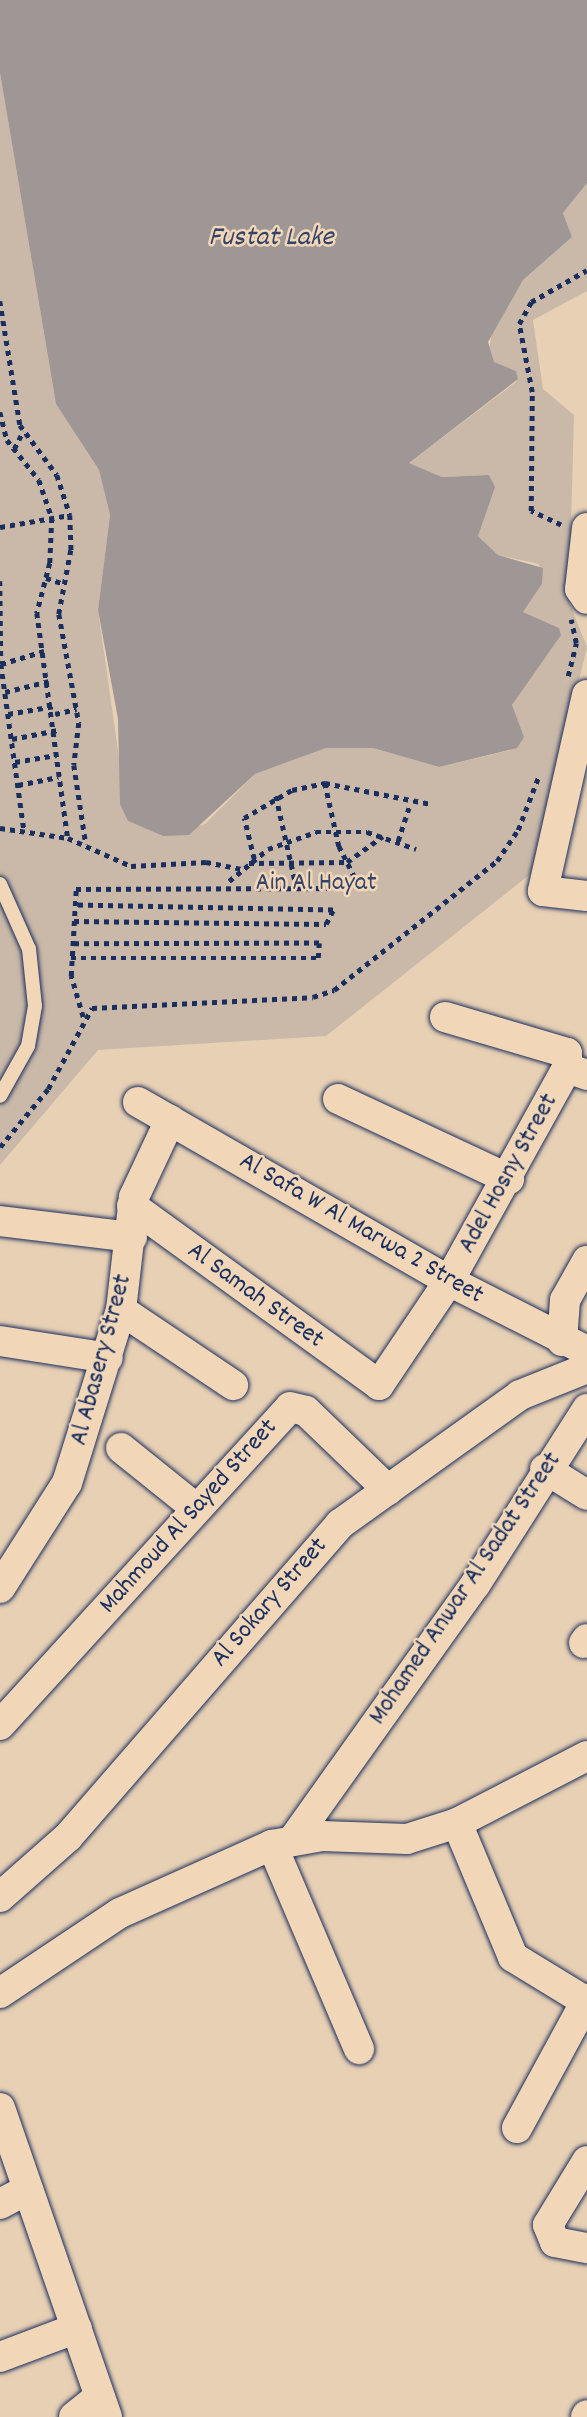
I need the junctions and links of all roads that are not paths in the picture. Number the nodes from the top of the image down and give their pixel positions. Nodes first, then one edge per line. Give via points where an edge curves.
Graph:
1 (575, 533) edge
2 (576, 605) edge
3 (577, 689) edge
4 (0, 884) edge
5 (587, 896) edge
6 (445, 1017) dead end
7 (577, 1072) edge
8 (0, 1096) edge
9 (338, 1099) dead end
10 (138, 1102) dead end
11 (170, 1120) junction
12 (509, 1179) junction
13 (132, 1206) junction
14 (0, 1221) edge
15 (132, 1237) junction
16 (587, 1261) edge
17 (449, 1281) junction
18 (121, 1310) junction
19 (0, 1341) edge
20 (574, 1346) edge
21 (108, 1358) junction
22 (587, 1368) edge
23 (233, 1385) dead end
24 (379, 1385) joint
25 (587, 1409) edge
26 (121, 1448) dead end
27 (545, 1469) junction
28 (388, 1490) junction
29 (587, 1495) edge
30 (197, 1509) junction
31 (0, 1588) edge
32 (0, 1725) edge
33 (587, 1756) edge
34 (457, 1823) junction
35 (284, 1841) junction
36 (0, 1898) edge
37 (0, 1993) edge
38 (586, 2000) edge
39 (359, 2049) dead end
40 (0, 2108) edge
41 (517, 2128) dead end
42 (587, 2161) edge
43 (13, 2197) edge
44 (587, 2248) edge
45 (77, 2328) junction
46 (0, 2357) edge
47 (103, 2407) edge
48 (74, 2417) edge

1 - 2 street via 580,589
3 - 5 street via 543,891
4 - 8 lane via 29,949 35,1006 28,1046
6 - 7 street via 567,1053
7 - 12 street, Adel Hosny Street
9 - 12 street
10 - 11 street, Al Safa W Al Marwa 2 Street
11 - 13 street, Al Abasery Street
11 - 17 street, Al Safa W Al Marwa 2 Street
12 - 17 street, Adel Hosny Street
13 - 15 street, Al Abasery Street
13 - 24 street, Al Samah Street
14 - 15 street
15 - 18 street, Al Abasery Street
16 - 20 street via 565,1300
17 - 20 street, Al Safa W Al Marwa 2 Street
17 - 24 street, Adel Hosny Street
18 - 21 street, Al Abasery Street
18 - 23 street
19 - 21 street
21 - 31 street, Al Abasery Street via 67,1483
22 - 28 street, Al Sokary Street via 520,1395
25 - 27 street, Mohamed Anwar Al Sadat Street
26 - 30 street
27 - 29 street
27 - 35 street, Mohamed Anwar Al Sadat Street via 475,1585
28 - 30 street, Mahmoud Al Sayed Street via 306,1410 290,1407
28 - 36 street, Al Sokary Street via 332,1533 68,1837
30 - 32 street, Mahmoud Al Sayed Street
33 - 34 street
34 - 35 street via 407,1839
34 - 38 street via 513,1957
35 - 37 street via 120,1913
35 - 39 street
38 - 41 street
40 - 43 street
42 - 44 street via 551,2211 549,2236
43 - 45 street
45 - 46 street
45 - 47 street
47 - 48 street

